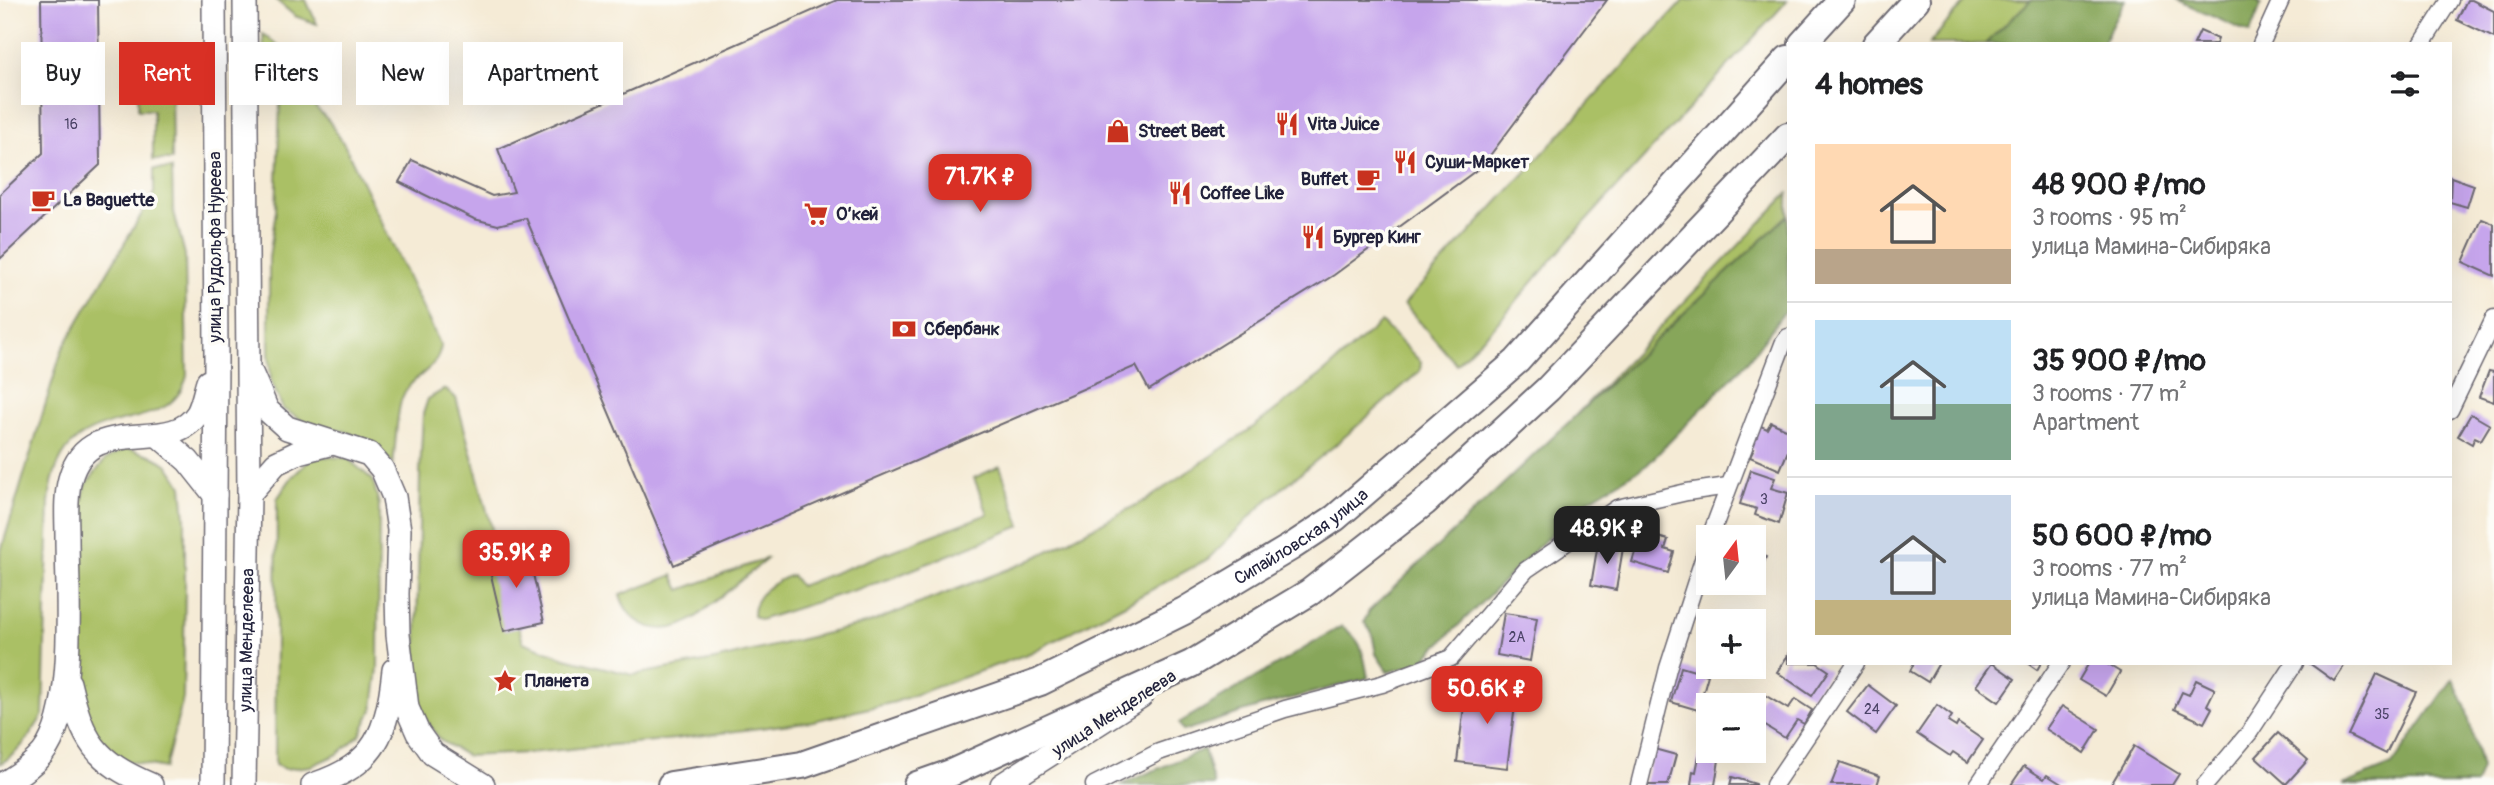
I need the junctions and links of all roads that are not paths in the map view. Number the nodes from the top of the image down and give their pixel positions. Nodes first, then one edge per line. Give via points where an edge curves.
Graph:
1 (214, 0) edge
2 (245, 0) edge
3 (1842, 0) edge
4 (1916, 0) edge
5 (2281, 0) edge
6 (2450, 0) edge
7 (1804, 42) edge
8 (1878, 42) edge
9 (2262, 42) edge
10 (2423, 42) edge
11 (1787, 60) edge
12 (1787, 137) edge
13 (2494, 319) edge
14 (1787, 338) edge
15 (216, 359) junction
16 (246, 363) junction
17 (2452, 406) edge
18 (158, 435) junction
19 (333, 443) junction
20 (1728, 486) junction
21 (249, 494) junction
22 (215, 495) junction
23 (1714, 525) edge
24 (1696, 581) edge
25 (398, 635) junction
26 (1191, 664) junction
27 (1855, 665) edge
28 (2060, 665) edge
29 (2294, 665) edge
30 (66, 669) junction
31 (1, 785) edge
32 (151, 785) edge
33 (213, 785) edge
34 (244, 785) edge
35 (313, 785) edge
36 (483, 785) edge
37 (671, 785) edge
38 (916, 785) edge
39 (1002, 785) edge
40 (1094, 785) edge
41 (1639, 785) edge
42 (1774, 785) edge
43 (1979, 785) edge
44 (2205, 785) edge

1 - 15 main road, улица Рудольфа Нуреева
2 - 16 main road, улица Рудольфа Нуреева
3 - 7 main road
4 - 8 main road
5 - 9 street
6 - 10 street
11 - 37 main road, Сипайловская улица via 1517,361 1335,518 1291,547 1184,611 1040,682 802,765
12 - 26 main road via 1548,389 1426,502 1310,592
13 - 17 street
14 - 20 street
15 - 18 main road via 199,412 185,427
15 - 22 main road, улица Рудольфа Нуреева
16 - 19 main road via 267,410 287,428
16 - 21 main road, улица Рудольфа Нуреева
18 - 22 main road via 188,461
18 - 30 main road via 105,440 82,457 70,477
19 - 21 main road via 276,463
19 - 25 main road via 369,454 382,468 394,497 400,530
20 - 23 street
20 - 40 street via 1617,508 1527,570 1451,658 1382,684 1285,709 1159,752
21 - 34 main road, улица Менделеева
22 - 33 main road, улица Менделеева
24 - 41 street via 1668,668
25 - 35 main road via 392,690 378,741 368,755 337,777
25 - 36 main road via 407,708 418,733 433,754
26 - 38 main road
26 - 39 main road, улица Менделеева
27 - 42 street
28 - 43 street
29 - 44 street via 2249,733
30 - 31 main road via 55,731 44,752 23,773
30 - 32 main road via 79,721 95,750 118,769

